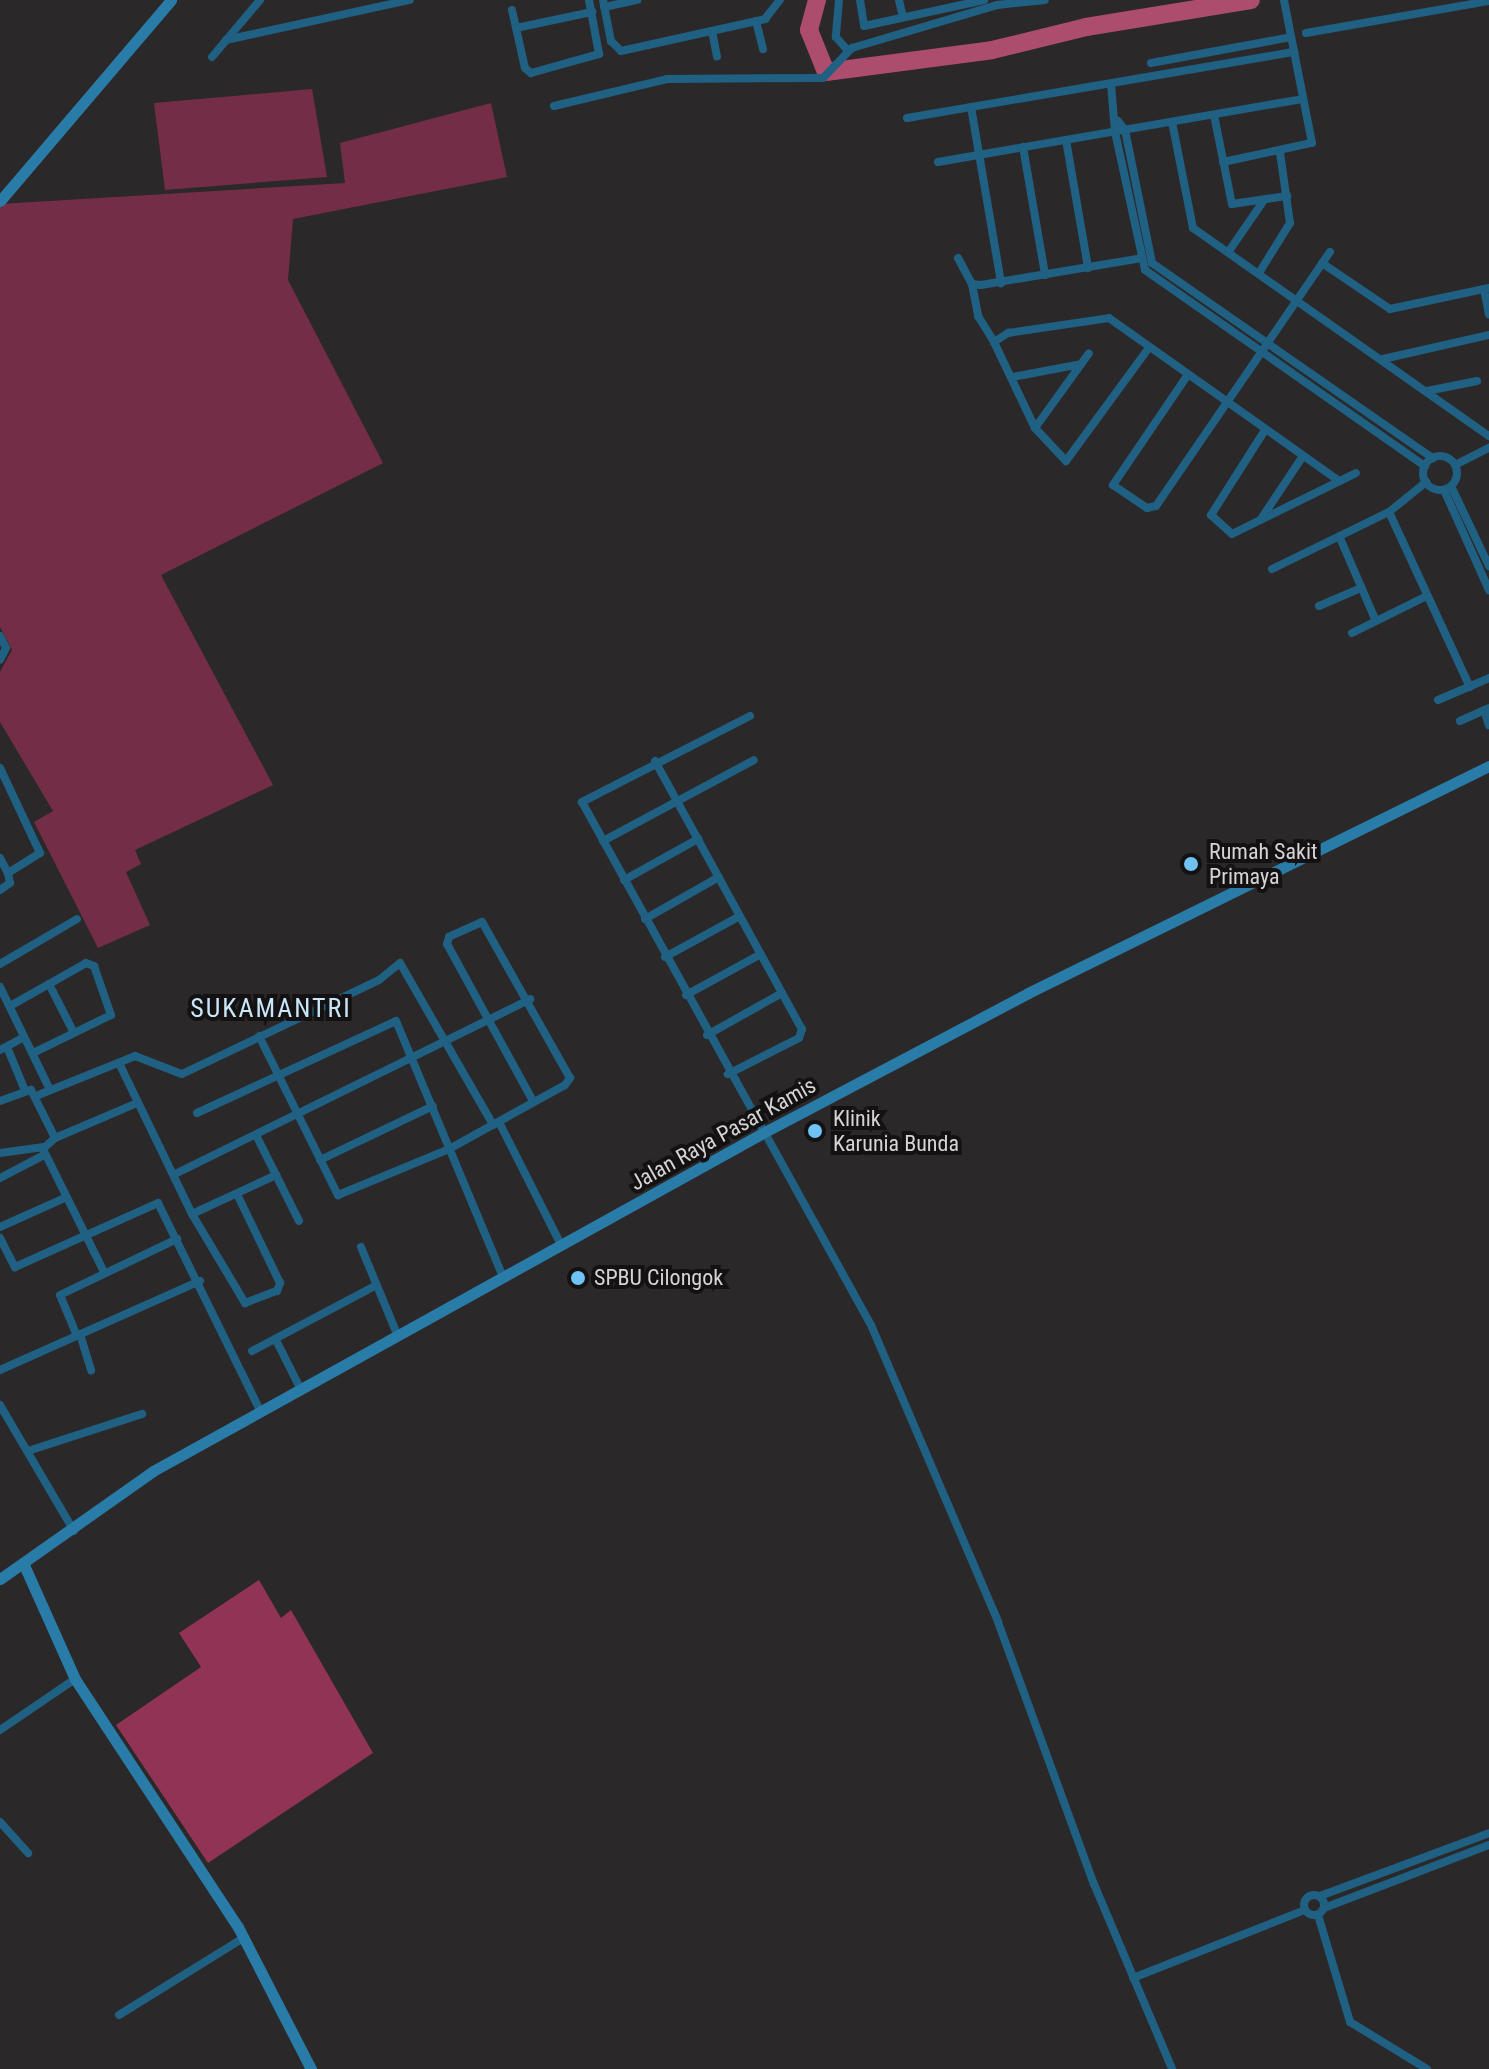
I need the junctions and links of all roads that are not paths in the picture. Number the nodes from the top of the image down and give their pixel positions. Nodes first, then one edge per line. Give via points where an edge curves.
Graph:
1 (171, 0) edge
2 (260, 0) edge
3 (410, 0) edge
4 (589, 0) edge
5 (637, 0) edge
6 (780, 0) edge
7 (839, 0) edge
8 (860, 0) edge
9 (899, 0) edge
10 (981, 0) edge
11 (1045, 0) edge
12 (1284, 0) edge
13 (1489, 1) edge
14 (603, 4) edge
15 (940, 4) edge
16 (512, 10) dead end
17 (592, 12) junction
18 (903, 17) junction
19 (756, 21) junction
20 (516, 28) junction
21 (712, 31) junction
22 (1306, 33) dead end
23 (1291, 37) junction
24 (226, 40) junction
25 (763, 49) dead end
26 (848, 51) junction
27 (1294, 52) junction
28 (212, 57) dead end
29 (717, 57) dead end
30 (1151, 63) dead end
31 (1111, 84) junction
32 (1301, 99) junction
33 (554, 106) dead end
34 (971, 107) junction
35 (1214, 115) junction
36 (907, 118) dead end
37 (1118, 121) junction
38 (1172, 122) junction
39 (1125, 130) junction
40 (1115, 132) junction
41 (1066, 140) junction
42 (1023, 147) junction
43 (1280, 153) junction
44 (979, 155) junction
45 (938, 162) dead end
46 (1223, 162) junction
47 (1287, 196) junction
48 (1264, 200) junction
49 (0, 201) edge
50 (1229, 251) junction
51 (1330, 252) dead end
52 (1148, 255) junction
53 (958, 258) dead end
54 (1139, 260) junction
55 (1322, 263) junction
56 (1088, 268) junction
57 (1259, 273) junction
58 (1045, 275) junction
59 (1001, 283) junction
60 (972, 284) junction
61 (1486, 288) edge
62 (1296, 300) junction
63 (1489, 315) edge
64 (1489, 335) edge
65 (994, 342) junction
66 (1148, 349) junction
67 (1265, 349) junction
68 (1089, 353) dead end
69 (1383, 359) junction
70 (1081, 364) junction
71 (1187, 376) junction
72 (1013, 377) junction
73 (1477, 381) dead end
74 (1427, 391) junction
75 (1228, 403) junction
76 (1035, 428) junction
77 (1265, 430) junction
78 (1489, 436) edge
79 (1489, 448) edge
80 (1303, 456) junction
81 (1433, 458) junction
82 (1455, 465) junction
83 (1425, 466) junction
84 (1356, 473) dead end
85 (1339, 481) junction
86 (1426, 482) junction
87 (1448, 488) junction
88 (1389, 512) junction
89 (1261, 519) junction
90 (1340, 538) junction
91 (1489, 566) edge
92 (1272, 569) dead end
93 (1361, 588) junction
94 (1489, 590) edge
95 (1427, 596) junction
96 (1319, 606) dead end
97 (1376, 621) junction
98 (1352, 633) dead end
99 (0, 636) edge
100 (0, 660) edge
101 (1489, 678) edge
102 (1470, 687) junction
103 (1438, 700) dead end
104 (1486, 709) edge
105 (750, 716) dead end
106 (1460, 721) dead end
107 (1489, 725) edge
108 (754, 760) dead end
109 (655, 761) junction
110 (1489, 766) edge
111 (0, 768) edge
112 (676, 799) junction
113 (698, 839) junction
114 (603, 841) junction
115 (0, 858) edge
116 (8, 873) junction
117 (719, 877) junction
118 (624, 880) junction
119 (0, 890) edge
120 (740, 916) junction
121 (77, 919) dead end
122 (645, 919) junction
123 (761, 954) junction
124 (665, 957) junction
125 (0, 964) edge
126 (49, 984) junction
127 (0, 987) edge
128 (782, 993) junction
129 (686, 995) junction
130 (2, 998) edge
131 (530, 999) junction
132 (10, 1006) junction
133 (488, 1020) junction
134 (74, 1033) junction
135 (707, 1035) junction
136 (259, 1036) junction
137 (24, 1037) junction
138 (448, 1042) junction
139 (3, 1049) edge
140 (33, 1053) junction
141 (412, 1061) junction
142 (119, 1063) junction
143 (728, 1074) junction
144 (277, 1077) junction
145 (24, 1088) junction
146 (50, 1090) junction
147 (36, 1096) junction
148 (0, 1101) edge
149 (533, 1101) junction
150 (137, 1103) junction
151 (433, 1106) junction
152 (197, 1113) dead end
153 (296, 1115) junction
154 (496, 1123) junction
155 (761, 1134) junction
156 (256, 1135) junction
157 (55, 1138) junction
158 (449, 1149) junction
159 (44, 1151) junction
160 (0, 1153) edge
161 (320, 1160) junction
162 (175, 1174) junction
163 (276, 1175) junction
164 (0, 1178) edge
165 (237, 1194) junction
166 (67, 1197) junction
167 (192, 1214) junction
168 (299, 1221) dead end
169 (0, 1227) edge
170 (86, 1233) junction
171 (0, 1238) edge
172 (177, 1239) junction
173 (561, 1245) junction
174 (361, 1247) dead end
175 (104, 1272) junction
176 (503, 1277) junction
177 (200, 1281) junction
178 (375, 1286) junction
179 (80, 1334) junction
180 (397, 1334) junction
181 (276, 1340) junction
182 (252, 1351) dead end
183 (0, 1370) edge
184 (91, 1370) dead end
185 (300, 1388) junction
186 (0, 1405) edge
187 (260, 1410) junction
188 (142, 1414) dead end
189 (31, 1450) junction
190 (74, 1531) junction
191 (24, 1565) junction
192 (0, 1579) edge
193 (75, 1679) junction
194 (0, 1730) edge
195 (0, 1822) edge
196 (1489, 1833) edge
197 (1489, 1845) edge
198 (28, 1853) dead end
199 (1320, 1896) junction
200 (1305, 1910) junction
201 (1321, 1911) junction
202 (243, 1938) junction
203 (1133, 1978) junction
204 (119, 2015) dead end
205 (311, 2069) edge
206 (1172, 2069) edge
207 (1427, 2069) edge

1 - 49 main road
2 - 24 street
3 - 24 street
4 - 17 street
5 - 14 street
6 - 19 street via 773,16
7 - 26 street via 836,37
8 - 18 street via 864,26
9 - 18 street
10 - 15 street
11 - 26 street via 960,14
12 - 23 street
13 - 22 street
14 - 21 street via 611,41 621,51
15 - 18 street
16 - 20 street
17 - 20 street
17 - 20 street via 599,54 531,73
19 - 21 street
19 - 25 street
21 - 29 street
23 - 27 street
23 - 30 street
24 - 28 street
26 - 33 street via 830,74 667,79
27 - 31 street
27 - 32 street
31 - 34 street
31 - 37 street
32 - 35 street
32 - 43 street via 1312,143
34 - 36 street
34 - 44 street
35 - 38 street
35 - 46 street
37 - 39 street
37 - 40 street
38 - 39 street
38 - 50 street via 1193,228
39 - 40 street
39 - 52 street
40 - 41 street
40 - 54 street
41 - 42 street
41 - 56 street
42 - 44 street
42 - 58 street
43 - 46 street
43 - 47 street
44 - 45 street
44 - 59 street
46 - 48 street via 1232,204
47 - 48 street
47 - 57 street via 1290,223
48 - 50 street
50 - 57 street
51 - 55 street
52 - 54 street
52 - 67 street
53 - 60 street
54 - 56 street
54 - 67 street
55 - 61 street via 1390,309
55 - 62 street
56 - 58 street
57 - 62 street
58 - 59 street
59 - 60 street
60 - 65 street via 978,316
61 - 63 street
62 - 67 street
62 - 69 street
64 - 69 street
65 - 66 street via 1008,333 1104,316
65 - 72 street
66 - 71 street
66 - 76 street via 1071,457 1056,457
67 - 75 street
67 - 81 street
67 - 83 street
68 - 70 street
69 - 74 street
70 - 72 street
70 - 76 street
71 - 75 street
71 - 75 street via 1113,485 1115,492 1147,508 1156,506
72 - 76 street
73 - 74 street
74 - 78 street
75 - 77 street
77 - 80 street
77 - 89 street via 1210,517 1233,535
79 - 82 street
80 - 85 street
80 - 89 street
81 - 82 street
81 - 83 street
82 - 87 street
83 - 86 street
84 - 85 street
85 - 89 street
86 - 87 street
86 - 88 street
87 - 91 street
87 - 94 street
88 - 90 street
88 - 95 street
90 - 92 street
90 - 93 street
93 - 96 street
93 - 97 street
95 - 97 street
95 - 102 street
97 - 98 street
99 - 100 street via 6,648
101 - 102 street
102 - 103 street
104 - 106 street
104 - 107 street
105 - 109 street
108 - 112 street
109 - 112 street
109 - 114 street via 582,802
110 - 155 main road, Jalan Raya Pasar Kamis via 1028,993
111 - 116 street via 39,847 36,858
112 - 113 street
112 - 114 street
113 - 117 street
113 - 118 street
114 - 118 street
115 - 116 street
116 - 119 street via 10,883
117 - 120 street
117 - 122 street
118 - 122 street
120 - 123 street
120 - 124 street
121 - 125 street
122 - 124 street
123 - 128 street
123 - 129 street
124 - 129 street
126 - 132 street
126 - 134 street
126 - 134 street via 86,963 94,966 113,1011
127 - 130 street
128 - 135 street
128 - 143 street via 802,1032
129 - 135 street
130 - 132 street
131 - 133 street
131 - 133 street via 486,925 477,922 447,944
131 - 149 street via 570,1078
132 - 137 street
133 - 138 street
133 - 149 street
134 - 140 street
135 - 143 street
136 - 138 street via 379,980 400,963
136 - 142 street via 182,1074 138,1056
136 - 144 street
137 - 139 street
137 - 140 street
138 - 141 street
138 - 154 street
139 - 145 street
140 - 146 street
141 - 144 street via 396,1021
141 - 151 street
141 - 153 street
142 - 146 street
142 - 150 street
143 - 155 street
144 - 152 street
144 - 153 street
145 - 147 street
145 - 148 street
146 - 147 street
147 - 157 street
149 - 154 street
150 - 157 street
150 - 162 street
151 - 158 street
151 - 161 street
153 - 156 street
153 - 161 street
154 - 158 street
154 - 173 street
155 - 173 main road, Jalan Raya Pasar Kamis
155 - 203 street via 871,1325 998,1622
156 - 162 street
156 - 163 street
157 - 159 street
158 - 161 street via 341,1195
158 - 176 street
159 - 160 street
159 - 164 street
159 - 166 street
162 - 167 street
163 - 165 street
163 - 168 street
165 - 167 street
165 - 167 street via 280,1283 277,1291 239,1300
166 - 169 street
166 - 170 street
170 - 171 street via 15,1267
170 - 172 street via 154,1202
170 - 175 street
172 - 175 street
172 - 177 street
173 - 176 main road, Jalan Raya Pasar Kamis
174 - 178 street
175 - 179 street via 58,1297
176 - 180 main road, Jalan Raya Pasar Kamis
177 - 179 street
177 - 187 street
178 - 180 street
178 - 181 street
179 - 183 street
179 - 184 street
180 - 185 main road, Jalan Raya Pasar Kamis
181 - 182 street
181 - 185 street
185 - 187 main road, Jalan Raya Pasar Kamis
186 - 189 street
187 - 190 main road, Jalan Raya Pasar Kamis via 153,1471
188 - 189 street
189 - 190 street
190 - 191 main road, Jalan Raya Pasar Kamis
191 - 192 main road, Jalan Raya Pasar Kamis
191 - 193 main road
193 - 194 street
193 - 202 main road
195 - 198 street
196 - 199 street
197 - 201 street
199 - 200 street via 1307,1897
199 - 201 street
200 - 201 street
200 - 203 street
201 - 207 street via 1350,2022
202 - 204 street
202 - 205 main road
203 - 206 street

